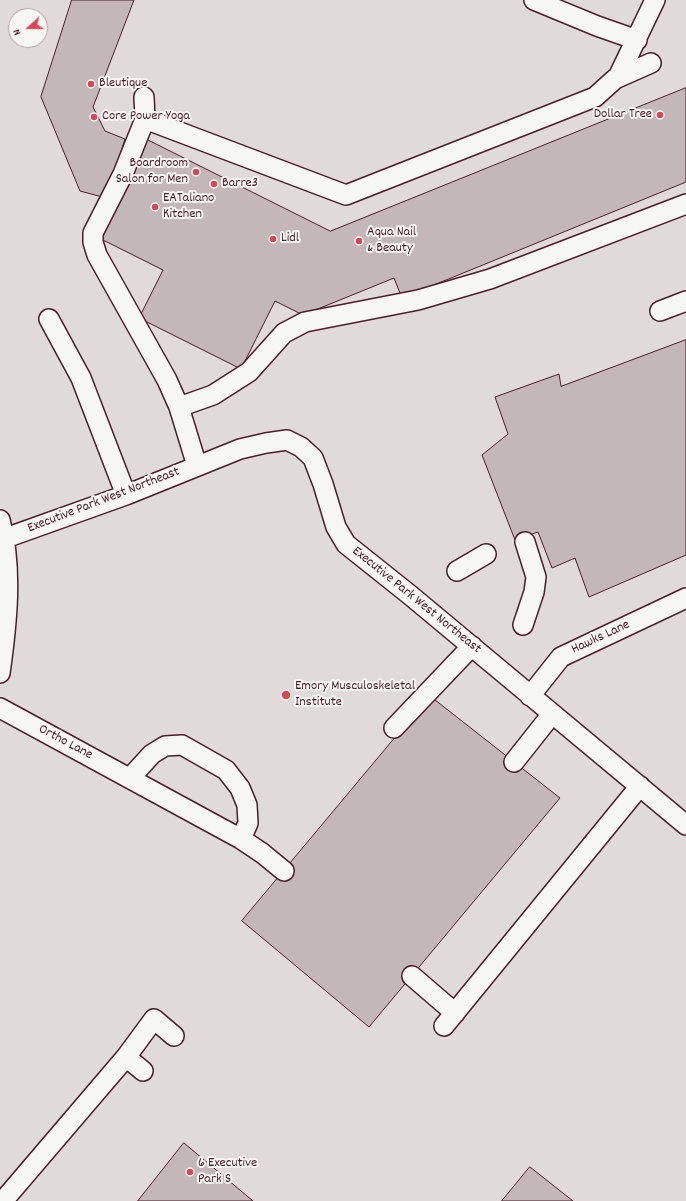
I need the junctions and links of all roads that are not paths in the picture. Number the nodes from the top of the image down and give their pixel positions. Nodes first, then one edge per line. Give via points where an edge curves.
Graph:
1 (534, 0) edge
2 (655, 0) edge
3 (637, 40) junction
4 (651, 63) dead end
5 (618, 77) junction
6 (144, 97) dead end
7 (145, 119) junction
8 (686, 204) edge
9 (686, 301) edge
10 (660, 311) dead end
11 (49, 319) dead end
12 (179, 407) junction
13 (197, 466) junction
14 (126, 495) junction
15 (0, 520) edge
16 (3, 539) edge
17 (525, 542) dead end
18 (486, 554) dead end
19 (457, 571) dead end
20 (686, 598) edge
21 (523, 625) dead end
22 (472, 646) junction
23 (0, 673) edge
24 (530, 696) junction
25 (0, 708) edge
26 (552, 714) junction
27 (394, 728) dead end
28 (514, 762) dead end
29 (130, 778) junction
30 (640, 786) junction
31 (686, 825) edge
32 (241, 839) junction
33 (284, 871) dead end
34 (412, 976) dead end
35 (174, 1036) dead end
36 (126, 1057) junction
37 (143, 1071) dead end
38 (3, 1201) edge

1 - 3 street
2 - 3 street
3 - 5 street
4 - 5 street
5 - 7 street via 595,97 346,195
6 - 7 street
7 - 12 street via 123,174 93,233 93,242 97,255 167,380
8 - 12 street via 490,279 418,300 305,322 284,333 249,372 213,395
9 - 10 street
11 - 14 street via 81,378
12 - 13 street
13 - 14 street, Executive Park West Northeast
13 - 22 street, Executive Park West Northeast via 266,442 287,440 301,447 313,458 336,527 346,544
14 - 16 street, Executive Park West Northeast
15 - 16 street
16 - 23 street via 8,595
17 - 21 street via 536,577
18 - 19 street
20 - 24 street, Hawks Lane via 561,657
22 - 24 street, Executive Park West Northeast
22 - 27 street
24 - 26 street, Executive Park West Northeast
25 - 29 street, Ortho Lane
26 - 28 street
26 - 30 street, Executive Park West Northeast
29 - 32 street, Ortho Lane
29 - 32 street via 152,754 165,746 182,745 226,770 240,788 247,805 248,823
30 - 31 street, Executive Park West Northeast
30 - 34 street via 450,1020
32 - 33 street, Ortho Lane
35 - 36 street via 154,1019
36 - 37 street
36 - 38 street

